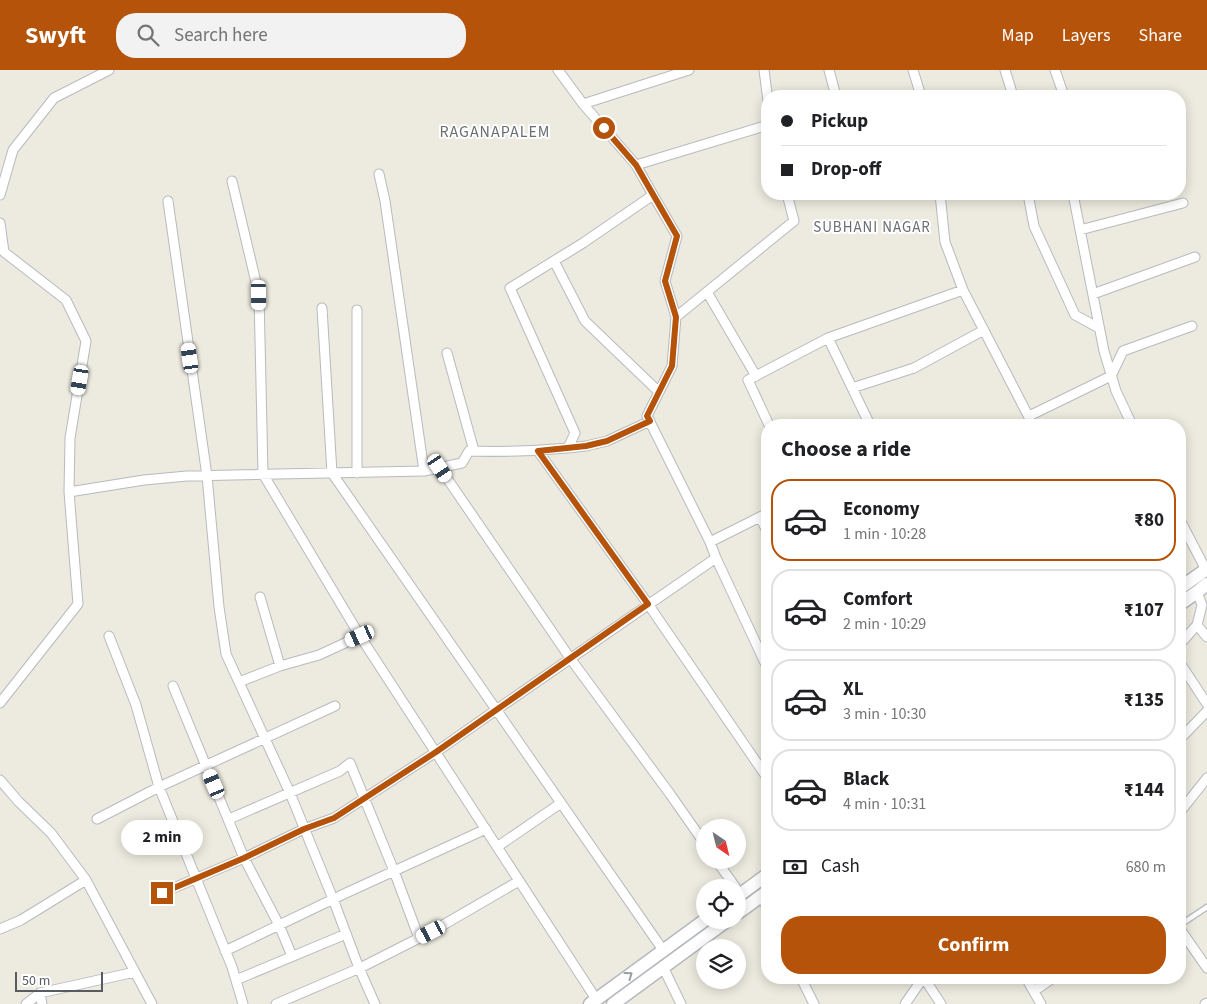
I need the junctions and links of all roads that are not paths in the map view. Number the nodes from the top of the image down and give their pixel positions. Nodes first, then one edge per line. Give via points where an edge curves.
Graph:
1 (109, 70) edge
2 (558, 70) edge
3 (689, 70) edge
4 (764, 70) edge
5 (829, 70) edge
6 (913, 70) edge
7 (1004, 70) edge
8 (1055, 70) edge
9 (767, 90) edge
10 (834, 90) edge
11 (919, 90) edge
12 (1011, 90) edge
13 (1062, 90) edge
14 (583, 104) junction
15 (761, 127) edge
16 (636, 165) junction
17 (379, 174) dead end
18 (232, 181) dead end
19 (0, 195) edge
20 (653, 195) junction
21 (789, 200) edge
22 (941, 200) edge
23 (1029, 200) edge
24 (1075, 200) edge
25 (168, 201) dead end
26 (1183, 203) dead end
27 (0, 223) edge
28 (1080, 230) junction
29 (1196, 257) dead end
30 (554, 261) junction
31 (963, 290) junction
32 (707, 292) junction
33 (1093, 294) junction
34 (322, 308) dead end
35 (357, 310) dead end
36 (676, 317) junction
37 (1192, 326) dead end
38 (1099, 328) junction
39 (984, 330) junction
40 (828, 338) junction
41 (447, 353) dead end
42 (756, 376) junction
43 (1111, 376) junction
44 (852, 388) junction
45 (659, 392) junction
46 (1029, 416) junction
47 (766, 419) edge
48 (867, 419) edge
49 (1030, 419) edge
50 (1129, 419) edge
51 (650, 421) junction
52 (568, 448) junction
53 (474, 451) junction
54 (538, 451) junction
55 (440, 468) junction
56 (424, 471) junction
57 (332, 473) junction
58 (357, 473) junction
59 (263, 474) junction
60 (207, 476) junction
61 (69, 492) junction
62 (761, 516) edge
63 (1186, 532) edge
64 (710, 542) junction
65 (716, 558) junction
66 (1206, 570) edge
67 (1186, 584) edge
68 (1207, 584) edge
69 (1197, 592) junction
70 (260, 597) dead end
71 (1186, 600) edge
72 (648, 604) junction
73 (1197, 625) junction
74 (109, 636) dead end
75 (360, 636) junction
76 (1186, 637) edge
77 (1207, 637) edge
78 (761, 654) edge
79 (570, 658) junction
80 (280, 666) junction
81 (1186, 672) edge
82 (239, 682) junction
83 (173, 686) dead end
84 (0, 703) edge
85 (1207, 704) edge
86 (335, 706) dead end
87 (496, 710) junction
88 (1207, 711) edge
89 (1186, 733) edge
90 (265, 739) junction
91 (436, 752) junction
92 (206, 766) junction
93 (761, 769) edge
94 (1207, 778) edge
95 (0, 780) edge
96 (160, 787) junction
97 (290, 793) junction
98 (364, 799) junction
99 (561, 803) junction
100 (1186, 804) edge
101 (229, 819) junction
102 (97, 820) dead end
103 (304, 829) junction
104 (486, 829) junction
105 (696, 831) edge
106 (497, 846) junction
107 (244, 858) junction
108 (394, 871) junction
109 (196, 878) junction
110 (761, 878) edge
111 (86, 880) junction
112 (519, 881) junction
113 (746, 887) edge
114 (162, 893) dead end
115 (761, 895) edge
116 (332, 899) junction
117 (746, 907) edge
118 (1207, 907) edge
119 (1186, 923) edge
120 (279, 925) junction
121 (696, 926) edge
122 (0, 929) edge
123 (716, 929) edge
124 (346, 934) junction
125 (1186, 936) edge
126 (419, 938) junction
127 (663, 950) junction
128 (225, 951) junction
129 (292, 956) junction
130 (359, 968) junction
131 (663, 968) junction
132 (1207, 968) edge
133 (135, 972) junction
134 (236, 980) junction
135 (804, 984) edge
136 (920, 984) edge
137 (928, 984) edge
138 (1030, 984) edge
139 (1044, 984) edge
140 (1034, 991) junction
141 (40, 993) junction
142 (593, 1001) edge
143 (26, 1004) edge
144 (42, 1004) edge
145 (152, 1004) edge
146 (243, 1004) edge
147 (276, 1004) edge
148 (375, 1004) edge
149 (613, 1004) edge
150 (681, 1004) edge
151 (814, 1004) edge
152 (906, 1004) edge
153 (940, 1004) edge
154 (1041, 1004) edge

1 - 19 street via 54,98 13,150
2 - 14 street
3 - 14 street
4 - 9 street
5 - 10 street
6 - 11 street
7 - 12 street
8 - 13 street
14 - 16 street
15 - 16 street
16 - 20 street
17 - 56 street
18 - 59 street via 259,295
20 - 30 street
20 - 36 street via 677,236 665,281
21 - 32 street via 794,221
22 - 31 street via 945,242
23 - 38 street via 1034,226 1075,315
24 - 28 street
25 - 60 street
26 - 28 street
27 - 61 street via 4,252 66,300 86,341 70,438
28 - 33 street
29 - 33 street
30 - 45 street via 584,321
30 - 52 street via 510,288 575,433
31 - 39 street
31 - 40 street
32 - 36 street
32 - 42 street
33 - 38 street
34 - 57 street
35 - 58 street
36 - 45 street via 672,366
37 - 43 street via 1123,351
38 - 43 street
39 - 44 street via 914,368
39 - 46 street
40 - 42 street
40 - 44 street
41 - 53 street
42 - 47 street via 748,380
43 - 46 street
43 - 50 street
44 - 48 street
45 - 51 street via 647,416
46 - 49 street
51 - 52 street via 607,441
51 - 64 street
52 - 54 street
53 - 54 street
53 - 55 street via 469,451 462,463
54 - 72 street
55 - 56 street
55 - 79 street
56 - 58 street
57 - 58 street
57 - 59 street
57 - 87 street
59 - 60 street
59 - 75 street
60 - 61 street via 144,480
60 - 82 street via 226,654
61 - 84 street via 78,604
62 - 64 street
63 - 66 street
64 - 65 street
65 - 72 street
65 - 78 street
66 - 67 main road
68 - 69 main road
69 - 71 main road
69 - 73 street via 1202,605
70 - 80 street
72 - 79 street
72 - 93 street
73 - 76 street
73 - 77 street
74 - 96 street via 136,705
75 - 80 street
75 - 91 street
79 - 87 street
79 - 105 street
80 - 82 street
81 - 85 street
82 - 90 street
83 - 92 street
86 - 90 street
87 - 91 street
87 - 99 street
88 - 89 street
90 - 92 street
90 - 97 street
91 - 98 street
91 - 104 street
92 - 96 street
92 - 101 street
94 - 100 street
95 - 111 street via 52,833
96 - 102 street
96 - 109 street
97 - 98 street via 340,771 350,763
97 - 101 street
97 - 103 street
98 - 103 street via 334,818
98 - 108 street
99 - 106 street
99 - 127 street
101 - 107 street
103 - 107 street
103 - 116 street
104 - 106 street
104 - 108 street
106 - 112 street
107 - 109 street
107 - 120 street
108 - 116 street
108 - 126 street
109 - 114 street
109 - 128 street
110 - 113 main road
111 - 122 street via 21,920
111 - 133 street
112 - 126 street
112 - 142 street
115 - 117 main road
116 - 120 street
116 - 124 street
118 - 119 lane
120 - 128 street
120 - 129 street
121 - 127 main road
123 - 131 main road
124 - 129 street
124 - 130 street
125 - 132 street
126 - 130 street
142 -> 127 main road
128 - 134 street
129 - 134 street
130 - 147 street
130 - 148 street
131 - 149 main road
131 - 150 street
133 - 141 street
133 - 145 street
134 - 146 street
135 - 151 street
136 - 152 street
137 - 153 street
138 - 140 street
139 - 140 street
140 - 154 street
141 - 143 street
141 - 144 street

